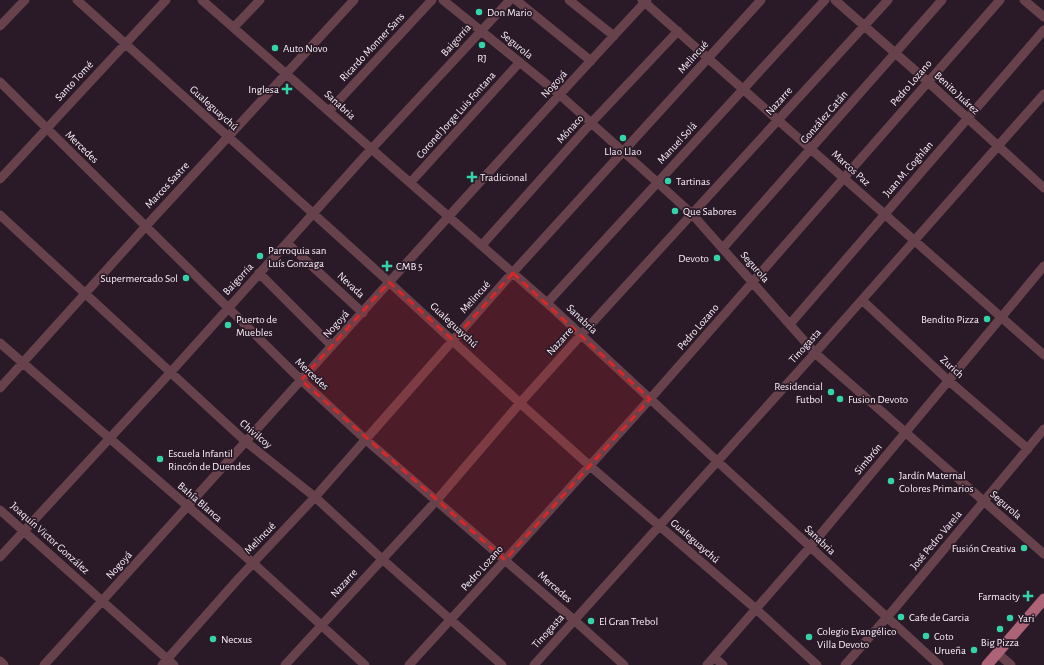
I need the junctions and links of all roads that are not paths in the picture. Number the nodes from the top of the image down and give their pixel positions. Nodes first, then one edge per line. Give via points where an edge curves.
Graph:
1 (25, 0) edge
2 (77, 0) edge
3 (166, 0) edge
4 (202, 0) edge
5 (260, 0) edge
6 (354, 0) edge
7 (432, 0) edge
8 (443, 0) edge
9 (510, 0) edge
10 (516, 0) edge
11 (570, 0) edge
12 (761, 0) edge
13 (825, 0) edge
14 (835, 0) edge
15 (888, 0) edge
16 (942, 0) edge
17 (1000, 0) edge
18 (1024, 0) edge
19 (645, 1) edge
20 (1044, 17) edge
21 (0, 26) edge
22 (864, 26) junction
23 (234, 27) junction
24 (1044, 30) edge
25 (481, 31) junction
26 (678, 31) junction
27 (614, 36) junction
28 (125, 44) junction
29 (896, 54) junction
30 (709, 58) junction
31 (591, 61) junction
32 (519, 63) junction
33 (286, 73) junction
34 (928, 81) junction
35 (0, 82) edge
36 (744, 89) junction
37 (560, 96) junction
38 (1043, 98) edge
39 (329, 111) junction
40 (967, 119) junction
41 (778, 120) junction
42 (591, 123) junction
43 (46, 129) junction
44 (228, 137) junction
45 (998, 147) junction
46 (372, 149) junction
47 (812, 149) junction
48 (623, 152) junction
49 (843, 178) junction
50 (0, 179) edge
51 (657, 182) junction
52 (410, 183) junction
53 (1044, 188) edge
54 (313, 214) junction
55 (692, 214) junction
56 (885, 214) junction
57 (0, 215) edge
58 (448, 217) junction
59 (146, 226) junction
60 (915, 240) junction
61 (287, 243) junction
62 (482, 245) junction
63 (723, 248) junction
64 (1044, 266) edge
65 (259, 273) junction
66 (513, 273) junction
67 (389, 282) junction
68 (752, 282) junction
69 (85, 294) junction
70 (862, 300) junction
71 (547, 303) junction
72 (228, 307) junction
73 (363, 312) junction
74 (1001, 317) junction
75 (790, 324) junction
76 (581, 335) junction
77 (453, 340) junction
78 (0, 343) edge
79 (332, 346) junction
80 (815, 353) junction
81 (1044, 355) edge
82 (23, 363) junction
83 (170, 373) junction
84 (301, 380) junction
85 (949, 381) junction
86 (0, 388) edge
87 (650, 399) junction
88 (520, 403) junction
89 (1044, 429) edge
90 (905, 432) junction
91 (110, 439) junction
92 (365, 439) junction
93 (245, 441) junction
94 (1028, 449) junction
95 (717, 462) junction
96 (590, 466) junction
97 (315, 498) junction
98 (436, 500) junction
99 (984, 502) junction
100 (187, 507) junction
101 (0, 510) edge
102 (660, 526) junction
103 (24, 531) junction
104 (810, 547) junction
105 (1044, 554) edge
106 (0, 557) edge
107 (382, 559) junction
108 (505, 560) junction
109 (253, 563) junction
110 (1044, 599) edge
111 (102, 600) junction
112 (756, 610) junction
113 (887, 618) junction
114 (451, 619) junction
115 (574, 620) junction
116 (321, 626) junction
117 (997, 653) junction
118 (714, 657) junction
119 (0, 661) edge
120 (167, 663) edge
121 (4, 665) edge
122 (44, 665) edge
123 (285, 665) edge
124 (365, 665) edge
125 (409, 665) edge
126 (502, 665) edge
127 (534, 665) edge
128 (624, 665) edge
129 (707, 665) edge
130 (723, 665) edge
131 (817, 665) edge
132 (845, 665) edge
133 (939, 665) edge
134 (987, 665) edge
135 (1010, 665) edge

1 - 21 street
2 - 28 street, Gualeguaychú
3 - 28 street, Santo Tomé
4 - 23 street, Sanabria
5 - 23 street
6 - 33 street, Marcos Sastre
7 - 39 street, Ricardo Monner Sans
8 - 25 street, Segurola
9 - 25 street, Baigorria
10 - 31 street
11 - 27 street
12 - 30 street, Melincué
13 - 36 street, Manuel Solá
14 - 22 street, Benito Juárez
15 - 22 street, Nazarre
16 - 29 street, González Catán
17 - 34 street, Pedro Lozano
18 - 20 street
19 - 26 street, Marcos Paz
19 - 27 street, Nogoyá
22 - 29 street, Benito Juárez
22 - 41 street, Nazarre
23 - 33 street, Sanabria
24 - 40 street, Juan M. Coghlan
25 - 32 street, Segurola
25 - 46 street, Baigorria
26 - 30 street, Marcos Paz
26 - 42 street, Mónaco
27 - 31 street, Nogoyá
28 - 43 street, Santo Tomé
28 - 44 street, Gualeguaychú
29 - 34 street, Benito Juárez
29 - 47 street, González Catán
30 - 36 street, Marcos Paz
30 - 48 street, Melincué
31 - 37 street, Nogoyá
32 - 37 street, Segurola
32 - 52 street, Coronel Jorge Luis Fontana
33 - 39 street, Sanabria
33 - 44 street, Marcos Sastre
34 - 40 street, Benito Juárez
34 - 49 street, Pedro Lozano
35 - 43 street, Mercedes
36 - 41 street, Marcos Paz
36 - 51 street, Manuel Solá
37 - 42 street, Segurola
37 - 58 street, Nogoyá
38 - 45 street, Tinogasta
39 - 46 street, Sanabria
40 - 45 street, Benito Juárez
40 - 56 street, Juan M. Coghlan
41 - 47 street, Marcos Paz
41 - 55 street, Nazarre
42 - 48 street, Segurola
42 - 62 street, Mónaco
43 - 50 street, Santo Tomé
43 - 59 street, Mercedes
44 - 54 street, Gualeguaychú
44 - 59 street, Marcos Sastre
45 - 53 street, Benito Juárez
45 - 60 street, Tinogasta
46 - 52 street, Sanabria
46 - 54 street, Baigorria
47 - 49 street, Marcos Paz
47 - 63 street, González Catán
48 - 51 street, Segurola
48 - 66 street, Melincué
49 - 56 street, Marcos Paz
49 - 68 street, Pedro Lozano
51 - 55 street, Segurola
51 - 71 street, Manuel Solá
52 - 58 street, Sanabria
54 - 61 street, Baigorria
54 - 67 street, Gualeguaychú
55 - 63 street, Segurola
55 - 76 street, Nazarre
56 - 60 street, Marcos Paz
56 - 75 street, Juan M. Coghlan
57 - 69 street, Chivilcoy
58 - 62 street, Sanabria
58 - 67 street, Nogoyá
59 - 69 street, Marcos Sastre
59 - 72 street, Mercedes
60 - 70 street, Tinogasta
60 - 74 street, Marcos Paz
61 - 65 street, Baigorria
61 - 73 street, Nevada
62 - 66 street, Sanabria
63 - 68 street, Segurola
64 - 74 street, Simbrón
65 - 72 street, Baigorria
65 - 79 street
66 - 71 street, Sanabria
66 - 77 street, Melincué
67 - 73 street, Nogoyá
67 - 77 street, Gualeguaychú
68 - 75 street, Segurola
68 - 87 street, Pedro Lozano
69 - 82 street, Marcos Sastre
69 - 83 street, Chivilcoy
70 - 80 street, Tinogasta
70 - 85 street, Zurich
71 - 76 street, Sanabria
72 - 83 street, Baigorria
72 - 84 street, Mercedes
73 - 79 street, Nogoyá
74 - 81 street, Marcos Paz
74 - 85 street, Simbrón
75 - 80 street, Segurola
76 - 87 street, Sanabria
76 - 88 street, Nazarre
77 - 88 street, Gualeguaychú
77 - 92 street, Melincué
78 - 82 street, Bahía Blanca
79 - 84 street, Nogoyá
80 - 90 street, Segurola
80 - 95 street, Tinogasta
82 - 86 street, Marcos Sastre
82 - 91 street, Bahía Blanca
83 - 91 street, Baigorria
83 - 93 street, Chivilcoy
84 - 92 street, Mercedes
84 - 93 street, Nogoyá
85 - 90 street, Simbrón
85 - 94 street, Zurich
87 - 95 street, Sanabria
87 - 96 street, Pedro Lozano
88 - 96 street, Gualeguaychú
88 - 98 street, Nazarre
89 - 94 street, José Pedro Varela
90 - 99 street, Segurola
90 - 104 street, Simbrón
91 - 100 street, Bahía Blanca
91 - 103 street, Baigorria
92 - 97 street, Melincué
92 - 98 street, Mercedes
93 - 97 street, Chivilcoy
93 - 100 street, Nogoyá
94 - 99 street, José Pedro Varela
95 - 102 street, Tinogasta
95 - 104 street, Sanabria
96 - 102 street, Gualeguaychú
96 - 108 street, Pedro Lozano
97 - 107 street, Chivilcoy
97 - 109 street, Melincué
98 - 107 street, Nazarre
98 - 108 street, Mercedes
99 - 105 street, Segurola
99 - 113 street, José Pedro Varela
100 - 109 street, Bahía Blanca
100 - 111 street, Nogoyá
101 - 103 street, Joaquín Victor González
102 - 112 street, Gualeguaychú
102 - 115 street, Tinogasta
103 - 106 street, Baigorria
103 - 111 street, Joaquín Victor González
104 - 112 street, Simbrón
104 - 113 street, Sanabria
107 - 114 street, Chivilcoy
107 - 116 street, Nazarre
108 - 114 street, Pedro Lozano
108 - 115 street, Mercedes
109 - 116 street, Bahía Blanca
109 - 120 street, Melincué
110 - 117 main road
111 - 120 street, Joaquín Victor González
111 - 122 street, Nogoyá
112 - 118 street, Simbrón
112 - 131 street, Gualeguaychú
113 - 132 street, José Pedro Varela
113 - 133 street, Sanabria
114 - 125 street, Pedro Lozano
114 - 126 street, Chivilcoy
115 - 127 street, Tinogasta
115 - 128 street, Mercedes
116 - 123 street, Nazarre
116 - 124 street, Bahía Blanca
117 - 134 main road
117 - 135 street
118 - 129 street, Simbrón
118 - 130 street
119 - 121 street

